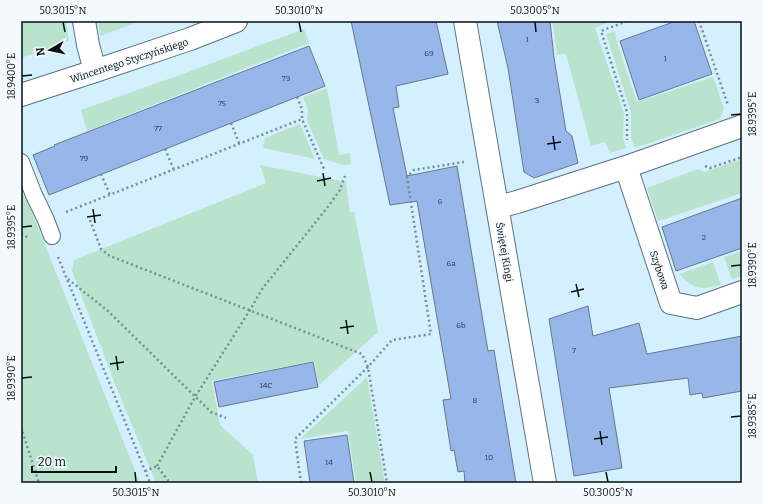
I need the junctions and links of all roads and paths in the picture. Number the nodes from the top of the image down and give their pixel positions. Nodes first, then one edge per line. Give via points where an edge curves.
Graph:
1 (84, 21) edge
2 (236, 21) edge
3 (464, 21) edge
4 (627, 21) edge
5 (699, 21) edge
6 (95, 71) junction
7 (21, 95) edge
8 (297, 98) dead end
9 (729, 108) dead end
10 (302, 119) junction
11 (231, 123) dead end
12 (742, 126) edge
13 (239, 143) junction
14 (629, 146) dead end
15 (166, 149) dead end
16 (468, 161) dead end
17 (21, 162) edge
18 (626, 167) junction
19 (324, 169) dead end
20 (174, 170) junction
21 (346, 173) dead end
22 (102, 174) dead end
23 (110, 195) junction
24 (498, 207) junction
25 (77, 208) dead end
26 (90, 220) dead end
27 (52, 236) joint
28 (67, 278) junction
29 (742, 292) edge
30 (250, 310) junction
31 (368, 367) junction
32 (195, 397) junction
33 (226, 418) dead end
34 (21, 427) edge
35 (157, 466) junction
36 (145, 471) junction
37 (39, 483) edge
38 (150, 483) edge
39 (170, 483) edge
40 (301, 483) edge
41 (387, 483) edge
42 (545, 483) edge

1 - 6 street
2 - 6 street, Wincentego Styczyńskiego via 190,40
3 - 24 street, Świętej Kingi
4 - 14 path via 600,31 627,112
5 - 9 path
6 - 7 street, Wincentego Styczyńskiego
8 - 10 path via 302,109
10 - 13 path
10 - 19 path
11 - 13 path
12 - 18 street
13 - 20 path
15 - 20 path
16 - 31 path via 414,170 407,177 430,334 392,340
17 - 27 lane
18 - 24 street
18 - 29 street, Szybowa via 671,303 697,308
20 - 23 path
21 - 30 path via 340,190 262,289
22 - 23 path
23 - 25 path
24 - 42 street, Świętej Kingi
26 - 30 path via 101,249 110,256
27 - 28 path
28 - 32 path via 108,311
28 - 36 path
30 - 31 path via 362,354
30 - 32 path
31 - 40 path via 295,439
31 - 41 path
32 - 33 path via 211,412
32 - 35 path
34 - 37 path
35 - 36 path
35 - 39 path
36 - 38 path

